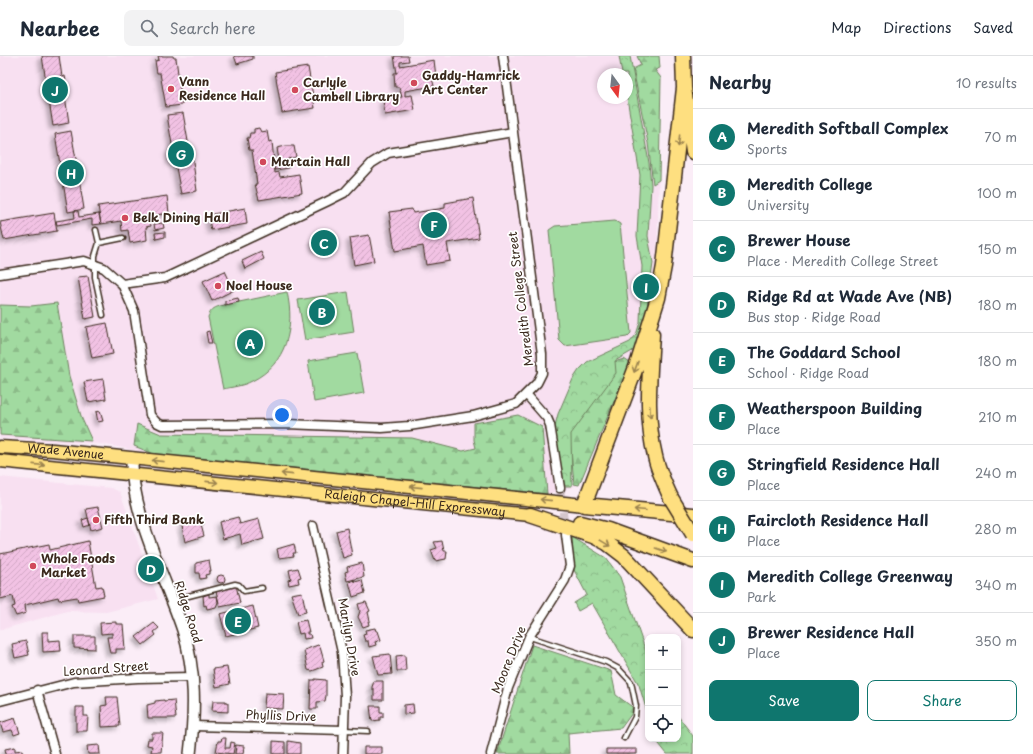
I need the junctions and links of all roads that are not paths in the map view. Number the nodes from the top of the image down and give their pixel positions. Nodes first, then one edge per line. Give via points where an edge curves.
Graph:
1 (503, 56) edge
2 (683, 56) edge
3 (684, 88) junction
4 (513, 132) junction
5 (693, 152) edge
6 (96, 230) dead end
7 (122, 238) dead end
8 (99, 243) junction
9 (95, 265) junction
10 (0, 274) edge
11 (122, 284) junction
12 (103, 315) dead end
13 (653, 317) junction
14 (526, 394) junction
15 (0, 447) edge
16 (132, 458) junction
17 (0, 461) edge
18 (131, 474) junction
19 (560, 488) tunnel mouth
20 (584, 505) junction
21 (530, 515) junction
22 (693, 515) edge
23 (313, 526) dead end
24 (693, 534) edge
25 (566, 535) tunnel mouth
26 (691, 560) edge
27 (262, 588) dead end
28 (172, 600) junction
29 (693, 630) edge
30 (529, 637) junction
31 (192, 677) junction
32 (36, 690) junction
33 (0, 701) edge
34 (193, 726) junction
35 (344, 730) junction
36 (368, 731) dead end
37 (624, 738) dead end
38 (55, 754) edge
39 (190, 754) edge
40 (343, 754) edge
41 (491, 754) edge

1 - 4 street, Meredith College Street
2 - 3 highway
3 - 5 highway
3 -> 13 highway via 664,266
4 - 11 street via 388,153 372,162 344,193 326,202 165,278
4 - 14 street, Meredith College Street via 542,354 542,373 537,383
6 - 8 lane
7 - 8 lane
8 - 9 lane via 94,256
9 - 10 street, Meredith College Street via 84,261
9 - 11 street, Meredith College Street via 104,268
9 - 12 lane
11 - 14 street, Meredith College Street via 134,311 150,415 162,425 287,424 382,428 409,426 498,410 516,404
13 -> 20 highway
13 -> 24 highway, bridge via 649,392 650,432 655,457 671,498
14 - 19 street via 550,425
15 - 16 main road, Wade Avenue
16 - 18 street, Ridge Road
20 -> 16 main road, Raleigh Chapel–Hill Expressway
17 -> 18 main road, Wade Avenue
18 -> 21 main road, Raleigh Chapel–Hill Expressway
18 - 28 street, Ridge Road via 147,533
22 -> 20 highway, Raleigh Chapel–Hill Expressway
21 -> 26 highway, Raleigh Chapel–Hill Expressway via 594,526
21 -> 29 highway via 593,536 607,544 624,556
23 - 35 street, Marilyn Drive via 342,652
25 - 30 street, Moore Drive via 570,566 565,580
27 - 28 lane via 244,591 235,584
28 - 31 street, Ridge Road via 184,633
30 - 37 lane via 606,662 619,669 632,682 635,717
30 - 41 street, Moore Drive via 508,688
31 - 32 street, Leonard Street via 74,682
31 - 34 street, Ridge Road
32 - 33 street, Leonard Street
32 - 38 street
34 - 35 street, Phyllis Drive
34 - 39 street, Ridge Road
35 - 36 lane, Phyllis Drive
35 - 40 street, Marilyn Drive

